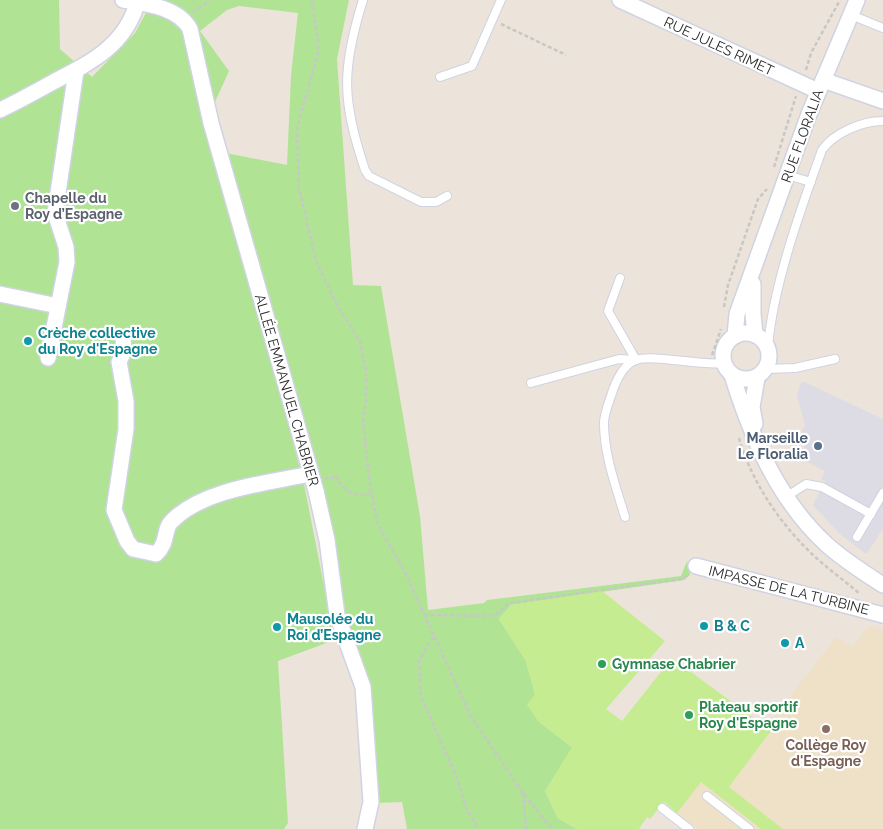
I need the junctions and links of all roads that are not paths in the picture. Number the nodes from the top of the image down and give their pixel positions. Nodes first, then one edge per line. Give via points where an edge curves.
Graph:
1 (362, 0) edge
2 (501, 0) edge
3 (620, 0) edge
4 (857, 0) edge
5 (133, 1) edge
6 (851, 15) junction
7 (883, 28) edge
8 (76, 71) junction
9 (440, 77) dead end
10 (820, 85) junction
11 (883, 101) edge
12 (0, 110) edge
13 (883, 121) edge
14 (780, 172) junction
15 (810, 182) junction
16 (447, 196) dead end
17 (753, 274) junction
18 (620, 278) dead end
19 (0, 294) edge
20 (58, 306) junction
21 (756, 335) junction
22 (735, 336) junction
23 (123, 338) dead end
24 (768, 347) junction
25 (48, 358) dead end
26 (835, 359) dead end
27 (636, 360) junction
28 (722, 365) junction
29 (761, 374) junction
30 (531, 383) dead end
31 (761, 450) junction
32 (314, 475) junction
33 (883, 493) edge
34 (786, 497) junction
35 (871, 514) junction
36 (625, 517) dead end
37 (856, 537) dead end
38 (696, 566) road end
39 (883, 585) edge
40 (883, 615) edge
41 (707, 796) dead end
42 (662, 808) dead end
43 (365, 829) edge
44 (689, 829) edge
45 (749, 829) edge

1 - 16 lane via 346,67 352,129 365,170 369,176 421,202 436,202
2 - 9 lane via 472,66
3 - 10 street, RUE JULES RIMET
4 - 6 street, RUE FLORALIA
5 - 8 street via 129,24 115,44 95,61
5 - 32 street, ALLÉE EMMANUEL CHABRIER via 175,13 190,28 211,123
6 - 7 lane
6 - 10 street, RUE FLORALIA
8 - 12 street
8 - 20 street via 55,213 68,262
10 - 11 street, RUE JULES RIMET
10 - 14 street, RUE FLORALIA
13 - 15 lane via 859,126 829,140
14 - 15 lane
14 - 17 street, RUE FLORALIA
15 - 24 lane via 770,322
17 - 21 street, RUE FLORALIA via 752,314
17 - 22 street, RUE FLORALIA via 737,314
18 - 27 lane via 608,311
19 - 20 street
20 - 25 street
21 - 22 street via 742,333
21 - 24 street
22 - 28 street via 725,348
23 - 32 street via 124,351 118,362 126,401 126,429 114,510 133,548 156,554 164,547 170,522 206,500
24 - 29 street via 770,354
26 - 29 lane
27 - 28 lane
27 - 30 lane via 619,359
27 - 36 lane via 617,379 604,421 606,451
28 - 29 street via 748,380
28 - 31 street
29 - 31 street via 752,408
31 - 34 street
32 - 43 street, ALLÉE EMMANUEL CHABRIER via 337,615 363,687 371,802
33 - 35 lane
34 - 35 lane via 806,484 822,487
34 - 39 street via 825,543
35 - 37 lane
38 - 40 street, IMPASSE DE LA TURBINE
41 - 45 lane
42 - 44 lane

